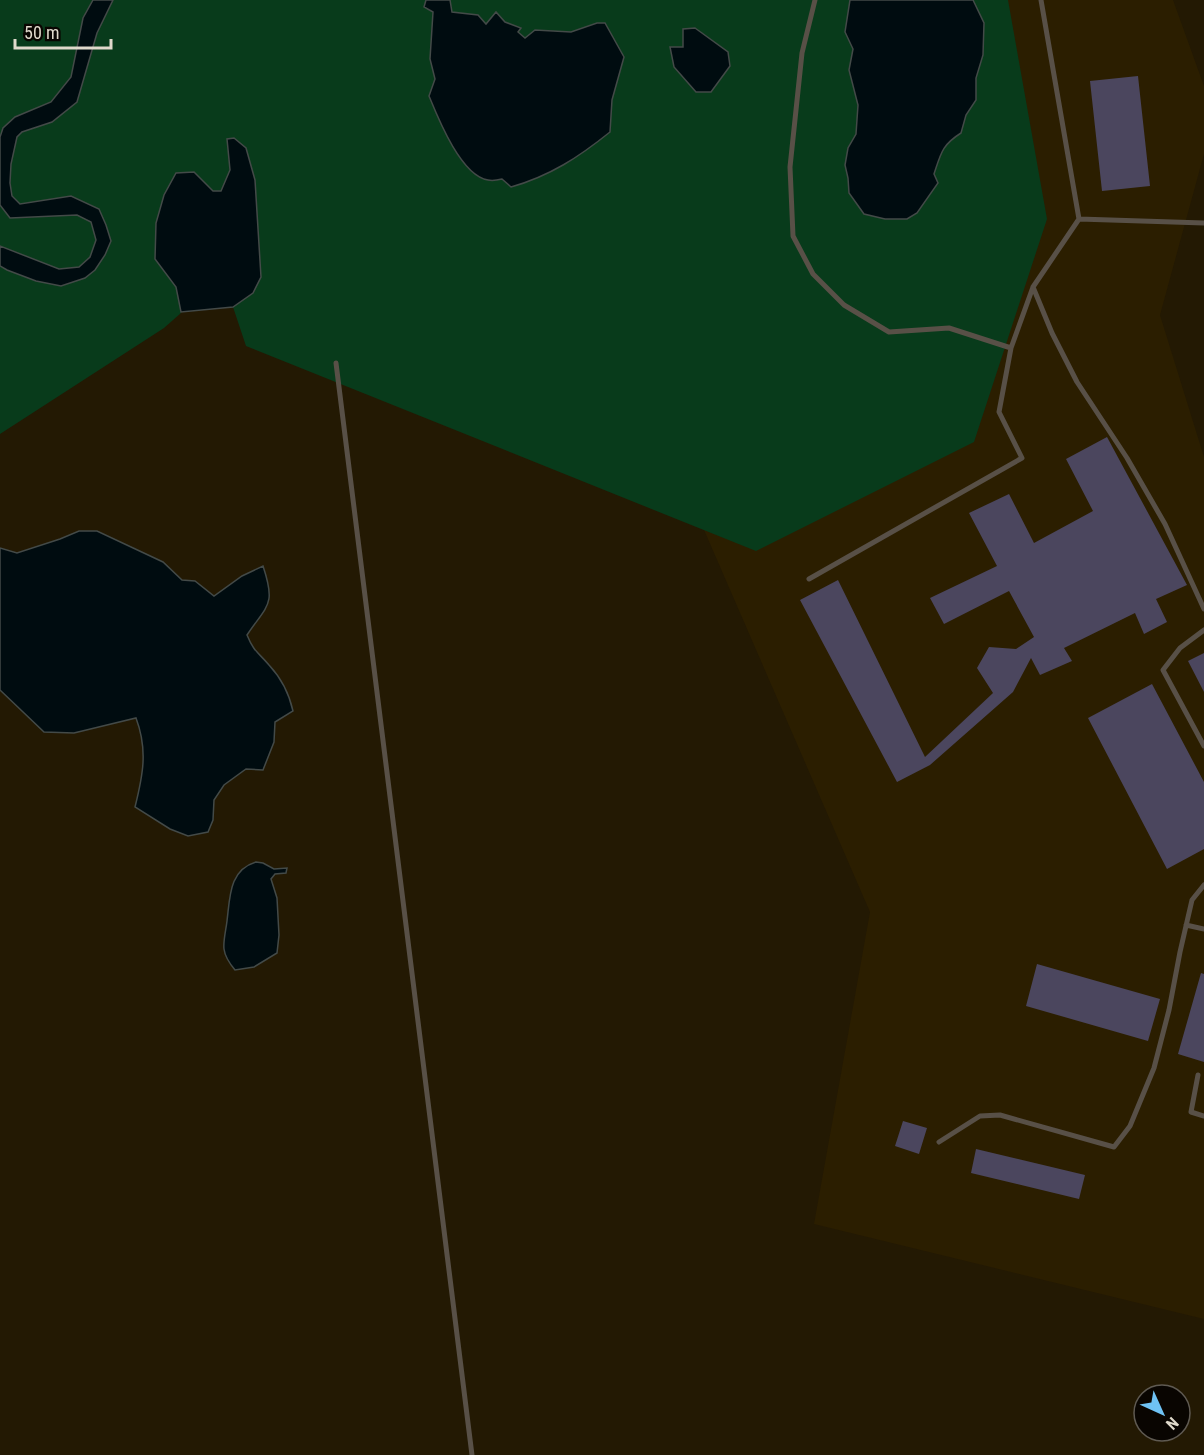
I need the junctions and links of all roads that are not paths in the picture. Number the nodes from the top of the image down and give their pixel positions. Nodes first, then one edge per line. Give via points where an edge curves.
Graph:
1 (815, 0) edge
2 (1041, 0) edge
3 (1079, 219) junction
4 (1204, 223) edge
5 (1033, 287) junction
6 (1011, 348) junction
7 (336, 363) dead end
8 (809, 579) dead end
9 (1204, 609) edge
10 (1204, 630) edge
11 (1204, 746) edge
12 (1204, 885) edge
13 (1186, 925) junction
14 (1204, 929) edge
15 (1198, 1075) dead end
16 (1204, 1116) edge
17 (939, 1142) dead end
18 (472, 1455) edge

1 - 6 lane via 802,53 790,167 793,236 813,274 844,305 889,332 949,328
2 - 3 lane
3 - 4 lane
3 - 5 lane
5 - 6 lane
5 - 9 lane via 1077,382 1165,524
6 - 8 lane via 999,412 1022,458
7 - 18 lane
10 - 11 lane via 1180,648 1163,670
12 - 13 lane via 1192,900
13 - 14 lane
13 - 17 lane via 1154,1068 1130,1126 1114,1147 1000,1115 980,1116
15 - 16 lane via 1191,1112

